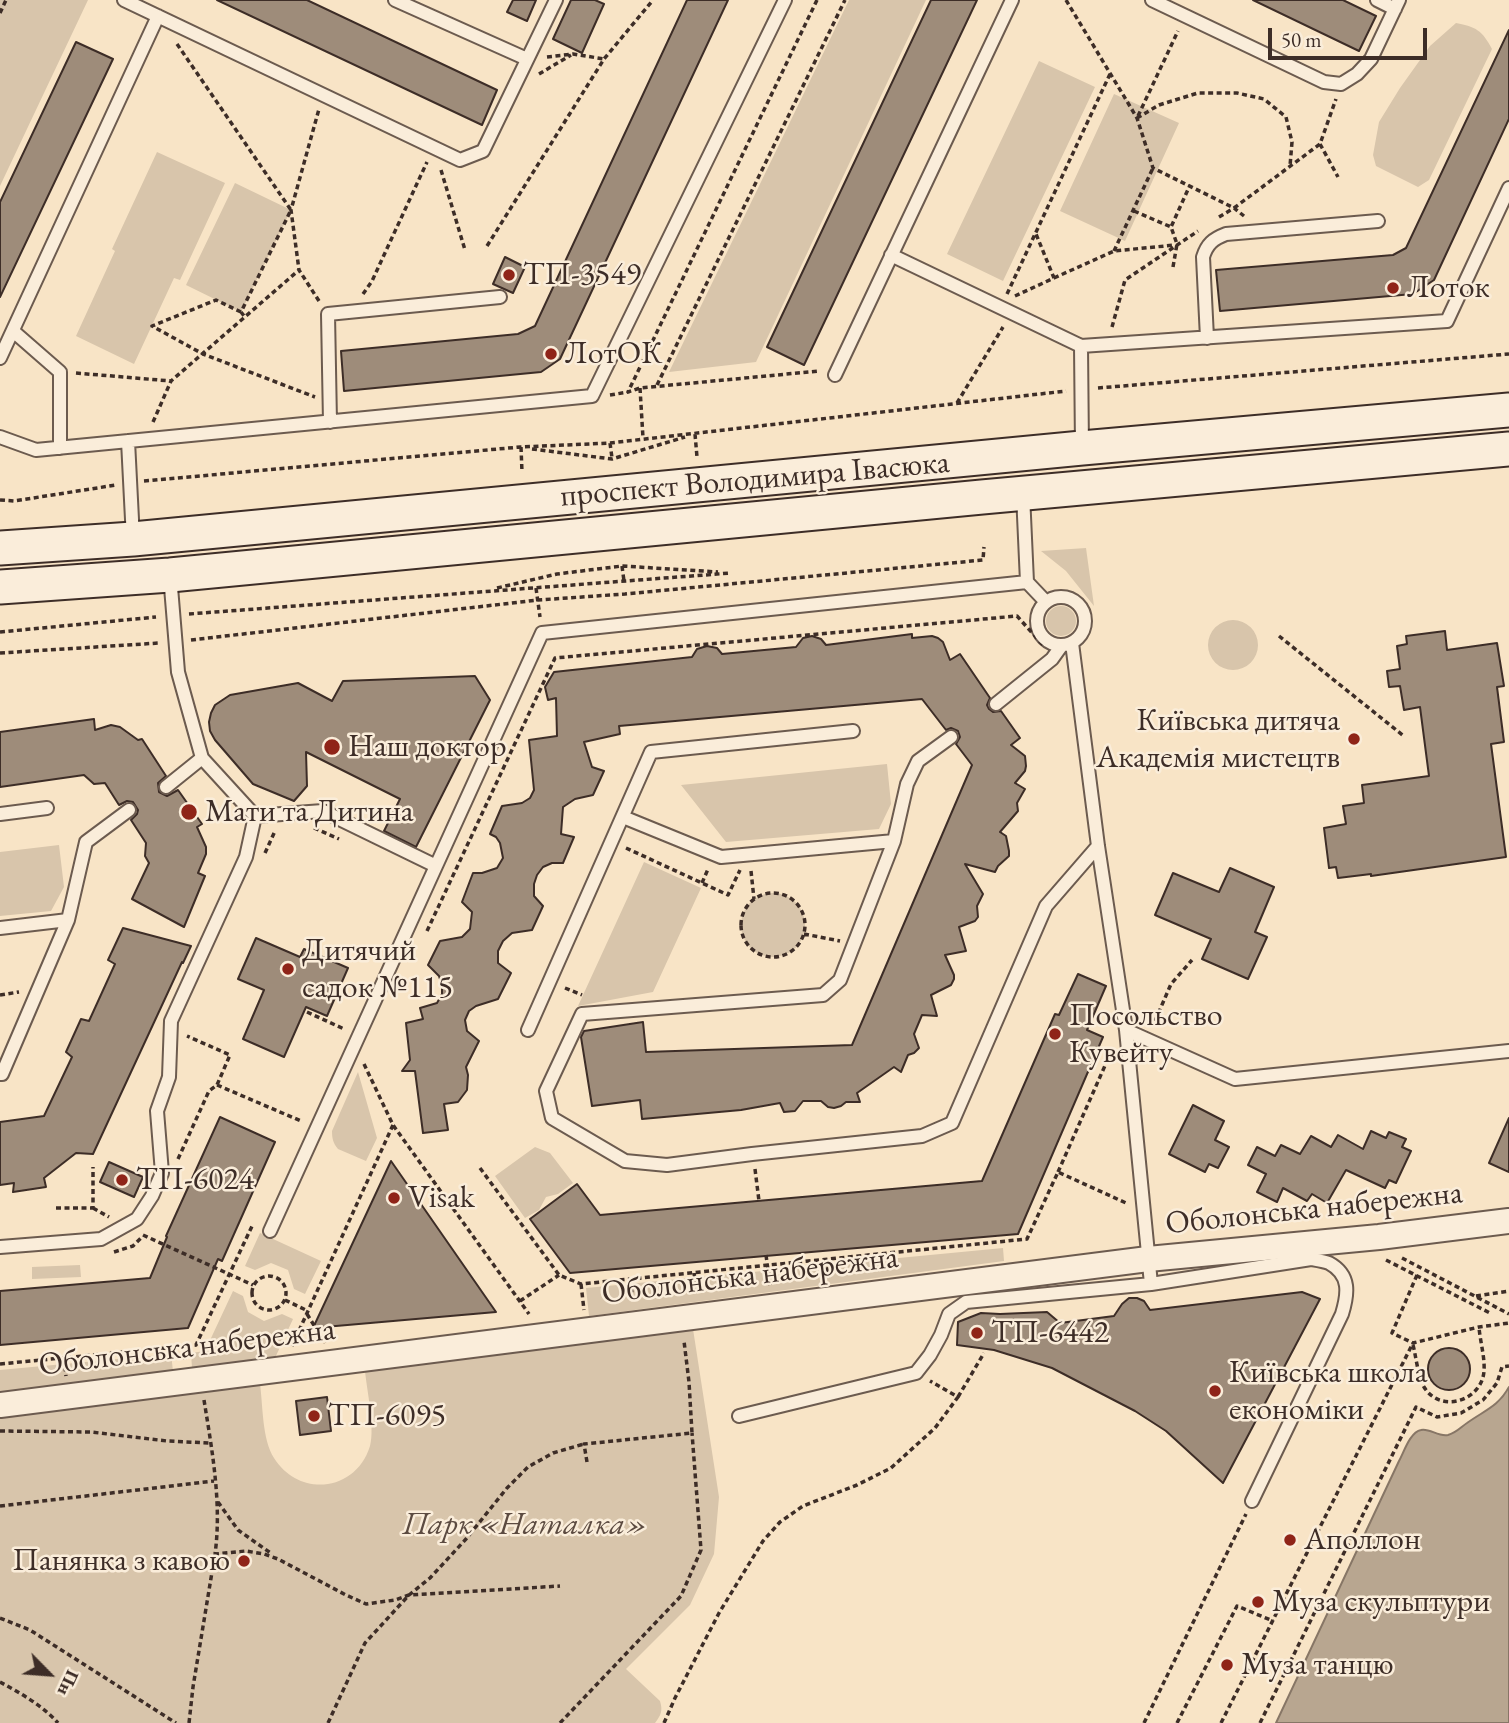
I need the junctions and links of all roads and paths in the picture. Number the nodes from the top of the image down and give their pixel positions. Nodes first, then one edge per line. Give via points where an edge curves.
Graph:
1 (6, 0) edge
2 (124, 0) edge
3 (395, 0) edge
4 (556, 0) edge
5 (653, 0) edge
6 (785, 0) edge
7 (817, 0) edge
8 (845, 0) edge
9 (1012, 0) edge
10 (1066, 0) edge
11 (1152, 0) edge
12 (1377, 0) edge
13 (1397, 4) edge
14 (0, 13) edge
15 (158, 16) junction
16 (1185, 16) junction
17 (573, 54) junction
18 (527, 59) junction
19 (604, 59) junction
20 (1110, 74) junction
21 (1341, 84) junction
22 (513, 89) junction
23 (323, 95) junction
24 (1137, 118) junction
25 (1320, 144) junction
26 (434, 148) junction
27 (1290, 166) junction
28 (1153, 168) junction
29 (1338, 177) dead end
30 (1190, 185) junction
31 (1509, 188) edge
32 (1234, 208) junction
33 (291, 210) junction
34 (1133, 211) junction
35 (1378, 221) dead end
36 (1211, 222) dead end
37 (1171, 227) junction
38 (1200, 230) dead end
39 (1036, 233) junction
40 (1177, 244) junction
41 (487, 246) dead end
42 (465, 250) dead end
43 (1114, 251) junction
44 (891, 256) junction
45 (1172, 267) dead end
46 (299, 270) junction
47 (1054, 278) junction
48 (499, 297) dead end
49 (242, 312) junction
50 (351, 312) junction
51 (1011, 313) junction
52 (328, 314) junction
53 (245, 317) junction
54 (13, 331) junction
55 (1208, 338) junction
56 (1108, 344) junction
57 (1082, 346) junction
58 (203, 355) junction
59 (1509, 355) edge
60 (0, 358) edge
61 (818, 370) dead end
62 (60, 372) junction
63 (835, 374) dead end
64 (171, 381) junction
65 (657, 386) junction
66 (640, 388) junction
67 (1082, 390) junction
68 (330, 403) junction
69 (957, 403) junction
70 (1509, 410) edge
71 (330, 422) junction
72 (695, 434) junction
73 (0, 437) edge
74 (643, 439) junction
75 (146, 440) junction
76 (128, 441) junction
77 (610, 443) junction
78 (520, 447) junction
79 (60, 448) junction
80 (1083, 448) junction
81 (1509, 449) edge
82 (1022, 455) junction
83 (697, 457) dead end
84 (612, 459) junction
85 (522, 472) dead end
86 (130, 482) junction
87 (1023, 493) junction
88 (0, 500) edge
89 (133, 539) junction
90 (984, 547) dead end
91 (0, 548) edge
92 (622, 566) junction
93 (170, 575) junction
94 (624, 581) junction
95 (1027, 582) junction
96 (0, 587) edge
97 (537, 587) junction
98 (485, 591) junction
99 (538, 600) junction
100 (1046, 602) junction
101 (173, 615) junction
102 (0, 632) edge
103 (542, 633) junction
104 (1279, 636) dead end
105 (176, 641) junction
106 (1067, 644) junction
107 (0, 653) edge
108 (996, 704) dead end
109 (853, 731) dead end
110 (951, 737) dead end
111 (1405, 737) dead end
112 (202, 758) junction
113 (166, 788) dead end
114 (47, 808) dead end
115 (129, 810) dead end
116 (0, 814) edge
117 (255, 816) junction
118 (623, 817) junction
119 (312, 827) dead end
120 (275, 831) dead end
121 (894, 841) junction
122 (612, 842) junction
123 (348, 844) dead end
124 (1098, 846) junction
125 (264, 855) dead end
126 (436, 866) junction
127 (754, 899) junction
128 (68, 920) junction
129 (0, 928) edge
130 (804, 934) junction
131 (854, 944) junction
132 (1192, 960) dead end
133 (307, 1012) dead end
134 (1155, 1021) dead end
135 (344, 1029) dead end
136 (528, 1030) dead end
137 (1126, 1030) junction
138 (178, 1032) dead end
139 (1112, 1050) dead end
140 (1509, 1051) edge
141 (0, 1074) edge
142 (393, 1125) dead end
143 (317, 1128) junction
144 (752, 1154) junction
145 (93, 1167) dead end
146 (480, 1168) dead end
147 (1058, 1172) junction
148 (759, 1201) dead end
149 (56, 1208) dead end
150 (93, 1208) junction
151 (1144, 1211) junction
152 (257, 1215) dead end
153 (1509, 1221) edge
154 (124, 1226) junction
155 (270, 1231) dead end
156 (1347, 1240) junction
157 (0, 1247) edge
158 (766, 1255) dead end
159 (1400, 1258) dead end
160 (768, 1265) junction
161 (1150, 1272) junction
162 (229, 1274) junction
163 (558, 1275) junction
164 (1417, 1275) junction
165 (253, 1285) junction
166 (1509, 1291) edge
167 (1475, 1296) junction
168 (284, 1300) junction
169 (520, 1301) dead end
170 (773, 1307) junction
171 (307, 1313) junction
172 (1490, 1313) dead end
173 (1509, 1314) edge
174 (1509, 1324) edge
175 (1479, 1327) junction
176 (682, 1333) dead end
177 (1413, 1343) junction
178 (984, 1353) dead end
179 (338, 1362) junction
180 (0, 1364) edge
181 (1509, 1366) edge
182 (281, 1369) junction
183 (916, 1373) junction
184 (202, 1391) dead end
185 (958, 1397) junction
186 (0, 1405) edge
187 (739, 1416) dead end
188 (0, 1430) edge
189 (692, 1433) junction
190 (210, 1443) junction
191 (584, 1444) junction
192 (587, 1462) dead end
193 (214, 1481) junction
194 (217, 1500) junction
195 (1252, 1501) joint
196 (0, 1506) edge
197 (215, 1555) junction
198 (278, 1559) junction
199 (560, 1586) dead end
200 (409, 1595) junction
201 (0, 1618) edge
202 (1273, 1621) junction
203 (0, 1682) edge
204 (58, 1723) edge
205 (176, 1723) edge
206 (189, 1723) edge
207 (328, 1723) edge
208 (560, 1723) edge
209 (664, 1723) edge
210 (1144, 1723) edge
211 (1177, 1723) edge
212 (1221, 1723) edge
213 (1260, 1723) edge

1 - 14 path
2 - 15 lane
3 - 18 lane
4 - 18 lane
5 - 19 path
6 - 71 lane via 592,396
7 - 66 path via 628,392
8 - 65 path
9 - 44 lane
10 - 20 path
11 - 16 lane
12 - 13 lane
13 - 21 lane via 1371,59
15 - 23 lane
15 - 33 path
15 - 54 lane
16 - 21 lane via 1324,82
16 - 24 path
17 - 18 path
17 - 19 path
17 - 22 path
18 - 22 lane
19 - 41 path
20 - 24 path
20 - 39 path
21 - 25 path
22 - 26 lane via 483,151 460,160
23 - 26 lane
23 - 33 path
24 - 27 path via 1159,105 1198,93 1237,93 1264,99 1286,117 1293,142
24 - 28 path
25 - 27 path
25 - 29 path
26 - 42 path
26 - 50 path via 372,281
27 - 32 path
28 - 30 path
28 - 34 path
30 - 32 path
30 - 37 path
31 - 55 lane via 1447,321
32 - 36 path
33 - 46 path
33 - 49 path
34 - 37 path
34 - 43 path
35 - 55 lane via 1226,234 1214,239 1203,257
37 - 40 path
38 - 40 path
39 - 47 path
39 - 47 path via 1004,301
40 - 43 path
40 - 45 path
40 - 56 path via 1125,281
43 - 47 path
44 - 51 lane
44 - 63 lane
46 - 52 path
46 - 53 path
48 - 50 lane
49 - 53 path
49 - 58 path via 216,300 152,326
50 - 52 lane
51 - 57 lane
51 - 69 path
52 - 68 lane
53 - 58 path
54 - 60 lane
54 - 62 lane
55 - 56 lane
56 - 57 lane
57 - 67 lane
58 - 64 path
58 - 68 path
59 - 67 path
61 - 65 path
62 - 64 path
62 - 79 lane
64 - 75 path
65 - 66 path
66 - 74 path
67 - 69 path
67 - 80 lane
68 - 71 lane
69 - 72 path
70 - 80 main road, проспект Володимира Івасюка
71 - 75 lane
72 - 74 path
72 - 83 path
72 - 84 path
73 - 79 lane via 36,450
74 - 77 path
75 - 76 lane
76 - 79 lane
76 - 86 lane
77 - 78 path
77 - 84 path
78 - 84 path
78 - 85 path
78 - 86 path
80 - 82 main road, проспект Володимира Івасюка
81 - 87 main road, проспект Володимира Івасюка
82 - 87 main road
82 - 89 main road, проспект Володимира Івасюка
86 - 88 path
86 - 89 lane
87 - 93 main road, проспект Володимира Івасюка
87 - 95 lane
89 - 91 main road, проспект Володимира Івасюка
90 - 99 path via 983,560
92 - 94 path
92 - 94 path via 731,573
92 - 98 path via 557,573
93 - 96 main road, проспект Володимира Івасюка
93 - 101 lane
94 - 97 path
95 - 100 lane
95 - 103 lane
97 - 98 path
97 - 99 path
98 - 101 path
99 - 103 path
99 - 105 path
100 - 106 lane via 1038,614 1038,629 1054,645
100 - 106 lane via 1069,598 1081,608 1083,631
101 - 102 path
101 - 105 lane
103 - 126 lane
104 - 111 path
105 - 107 path
105 - 112 lane via 178,672
106 - 108 lane
106 - 124 lane
109 - 118 lane via 651,752
110 - 121 lane via 918,761 907,783
112 - 113 lane
112 - 117 lane
114 - 116 lane
115 - 128 lane via 86,842
117 - 126 lane via 323,811
117 - 154 lane via 246,857 171,1021 169,1077 156,1111 162,1173 137,1219
118 - 121 lane via 721,857
118 - 122 lane
119 - 123 path
120 - 125 path
121 - 131 lane
122 - 127 path via 728,895 740,870 751,868
122 - 136 lane
124 - 137 lane
124 - 144 lane via 1046,906 952,1123 922,1136
126 - 143 lane
127 - 130 path via 774,892 792,899 804,915
127 - 130 path via 741,928 751,948 771,957 782,956 800,943
128 - 129 lane
128 - 141 lane
130 - 131 path
131 - 144 lane via 840,980 823,995 582,1014 546,1091 552,1118 625,1161 667,1165
132 - 134 path via 1171,984
133 - 135 path
137 - 140 lane via 1235,1079
137 - 151 lane
138 - 143 path via 230,1055 216,1085
139 - 147 path
142 - 171 path
143 - 155 lane
144 - 148 path
145 - 150 path
146 - 163 path
147 - 151 path
147 - 160 path via 1027,1239
149 - 150 path
150 - 154 path
151 - 161 lane
152 - 162 path
153 - 156 street, Оболонська набережна
154 - 157 lane via 102,1239
154 - 162 path
156 - 161 street, Оболонська набережна
156 - 164 path
158 - 160 path
159 - 167 path
160 - 163 path via 581,1284
160 - 170 path
161 - 170 street, Оболонська набережна
161 - 183 lane via 966,1302 949,1314 942,1335
161 - 195 lane via 1311,1259 1329,1263 1344,1276 1348,1295 1342,1314
162 - 165 path
162 - 180 path via 196,1345
163 - 169 path
164 - 172 path
164 - 177 path via 1392,1333
165 - 168 path via 263,1276 276,1277 285,1287
165 - 168 path via 252,1298 261,1308 274,1309
166 - 167 path
167 - 173 path
168 - 171 path
170 - 179 street, Оболонська набережна
171 - 179 path
171 - 182 path
174 - 175 path
175 - 177 path
175 - 177 path via 1482,1381 1477,1390 1459,1401 1429,1394
176 - 189 path
177 - 202 path
178 - 185 path
179 - 182 street, Оболонська набережна
181 - 213 path via 1502,1367 1497,1383 1483,1400 1461,1413 1437,1417 1416,1407
182 - 186 street, Оболонська набережна
183 - 185 path
183 - 187 lane
184 - 190 path
185 - 209 path via 935,1428 891,1468 803,1506 780,1522 763,1541 719,1614
188 - 190 path via 92,1432
189 - 191 path
189 - 208 path via 701,1550 681,1596
190 - 193 path
191 - 192 path
191 - 200 path via 528,1467 430,1578
193 - 194 path
193 - 196 path
194 - 197 path
194 - 198 path via 238,1530
195 - 210 path
197 - 198 path via 246,1551
197 - 206 path
198 - 200 path via 366,1604
199 - 200 path
200 - 207 path via 365,1643
201 - 205 path via 30,1630
202 - 211 path via 1237,1606
202 - 212 path
203 - 204 path

